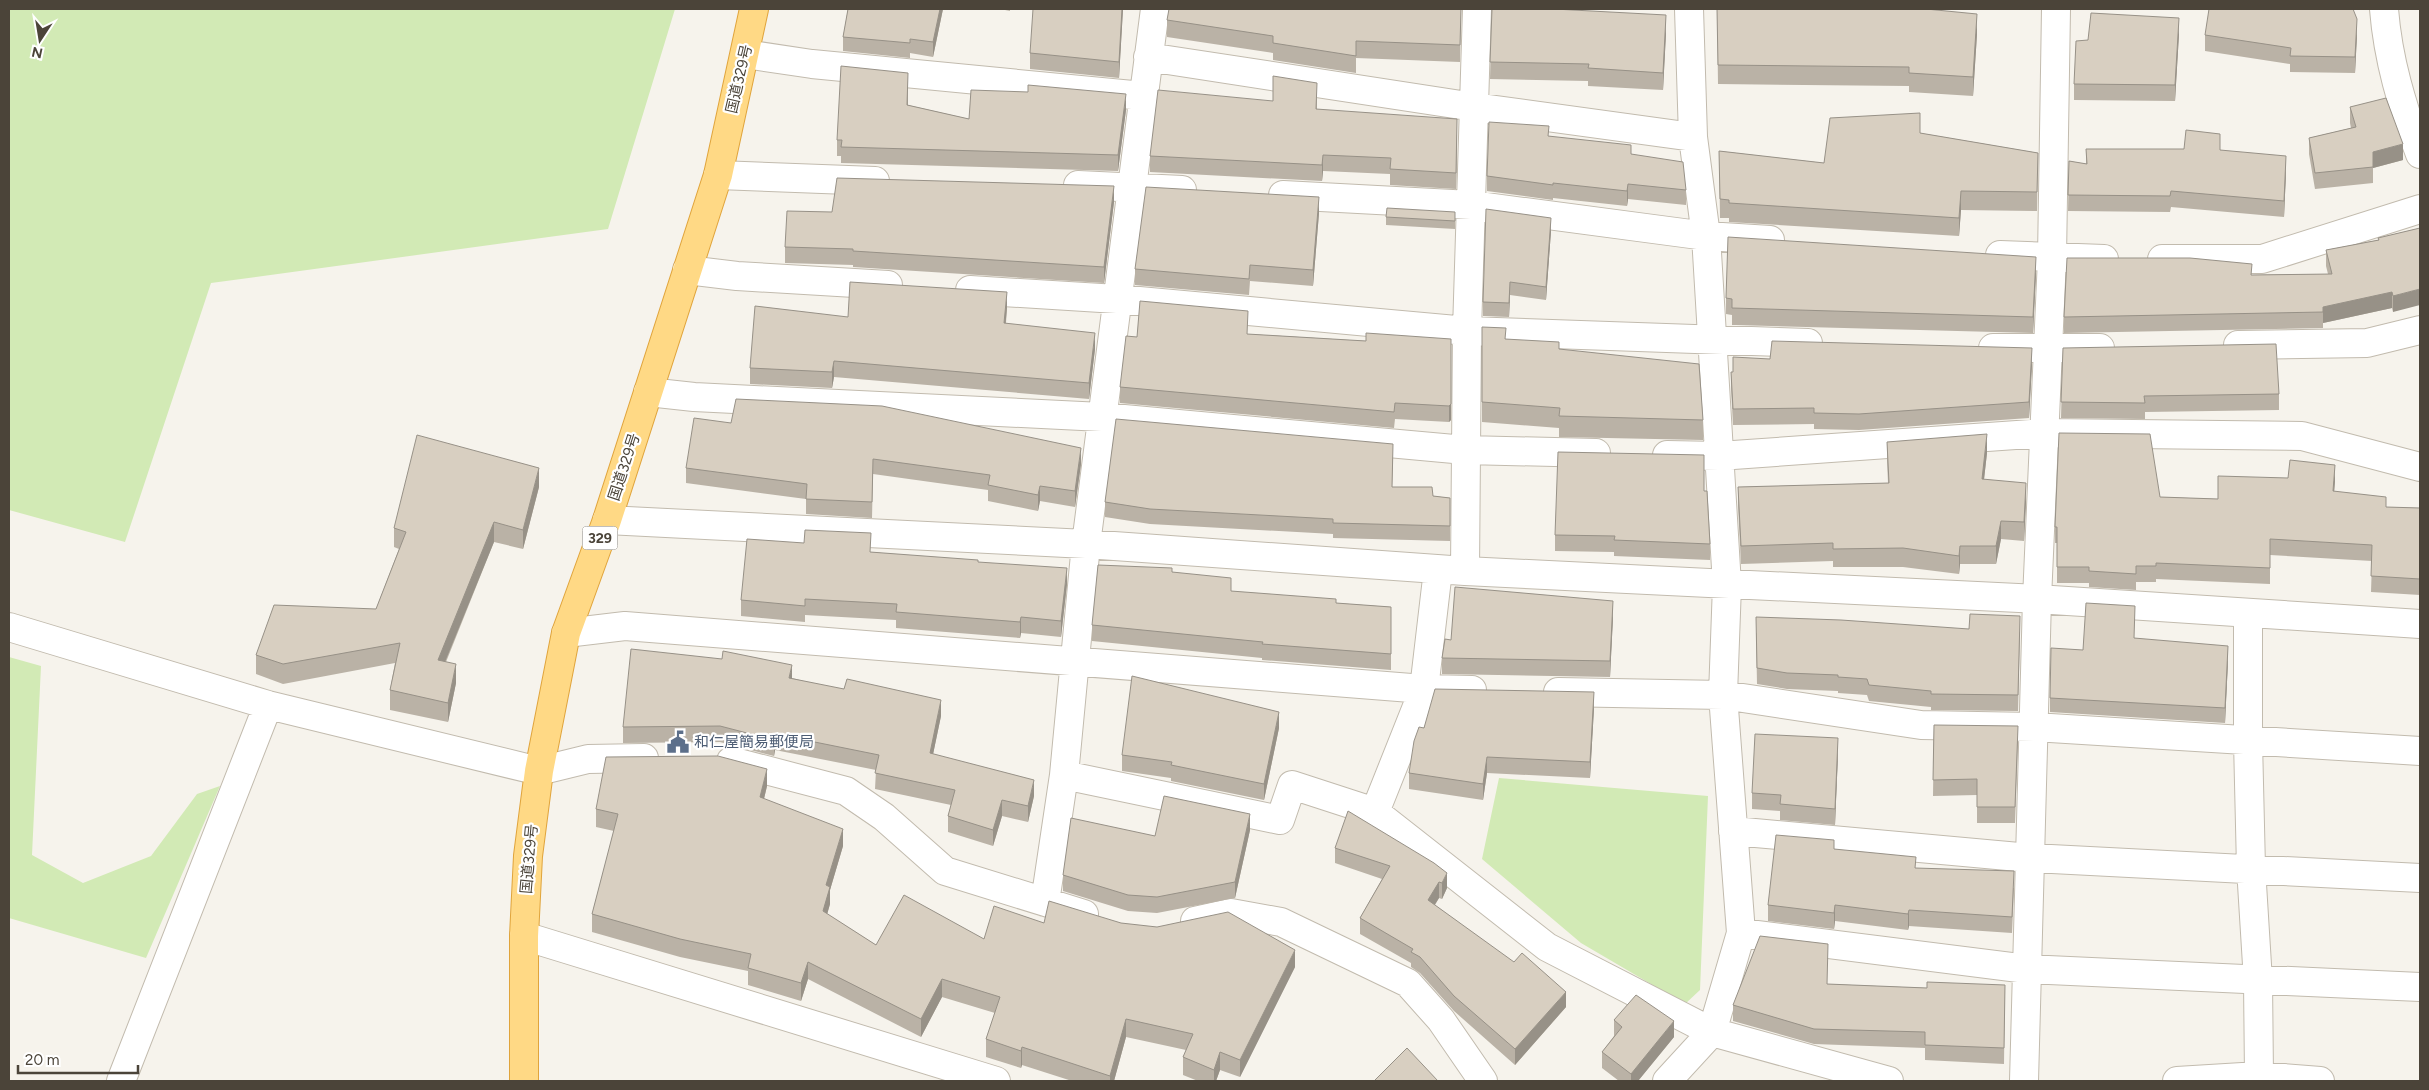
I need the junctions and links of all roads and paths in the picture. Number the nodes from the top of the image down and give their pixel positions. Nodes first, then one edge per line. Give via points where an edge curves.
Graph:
1 (754, 9) edge
2 (1155, 9) edge
3 (1477, 9) edge
4 (1689, 9) edge
5 (2056, 9) edge
6 (2384, 9) edge
7 (745, 54) junction
8 (1148, 57) junction
9 (1143, 96) junction
10 (1474, 107) junction
11 (1693, 137) junction
12 (2420, 154) edge
13 (718, 175) junction
14 (904, 181) edge
15 (1053, 185) edge
16 (1132, 187) junction
17 (1212, 191) edge
18 (1262, 194) edge
19 (1471, 205) junction
20 (2420, 209) edge
21 (1706, 236) junction
22 (1795, 241) edge
23 (1973, 253) edge
24 (2052, 258) junction
25 (687, 270) junction
26 (912, 287) edge
27 (942, 288) edge
28 (1117, 299) junction
29 (2420, 330) edge
30 (1467, 331) junction
31 (1712, 340) junction
32 (1831, 343) edge
33 (2218, 346) edge
34 (1969, 347) edge
35 (2128, 348) edge
36 (2048, 349) junction
37 (648, 392) junction
38 (1102, 417) junction
39 (2045, 433) junction
40 (1465, 450) junction
41 (1719, 456) junction
42 (2420, 467) edge
43 (607, 520) junction
44 (1086, 544) junction
45 (1451, 571) junction
46 (1727, 585) junction
47 (2037, 599) junction
48 (2248, 613) junction
49 (2420, 624) edge
50 (9, 627) edge
51 (566, 633) junction
52 (1076, 662) junction
53 (1424, 689) junction
54 (1494, 690) edge
55 (1534, 691) edge
56 (1723, 696) junction
57 (268, 705) junction
58 (2034, 727) junction
59 (2248, 741) junction
60 (2420, 751) edge
61 (673, 758) edge
62 (710, 758) edge
63 (539, 771) junction
64 (1064, 775) junction
65 (1375, 812) junction
66 (1733, 831) junction
67 (2030, 858) junction
68 (2251, 868) junction
69 (2420, 878) edge
70 (1045, 902) junction
71 (1107, 921) edge
72 (1167, 927) edge
73 (1741, 933) junction
74 (524, 936) junction
75 (2027, 969) junction
76 (2258, 981) junction
77 (2420, 987) edge
78 (1712, 1032) junction
79 (2259, 1076) junction
80 (121, 1081) edge
81 (524, 1081) edge
82 (996, 1081) edge
83 (1483, 1081) edge
84 (1667, 1081) edge
85 (1889, 1081) edge
86 (2024, 1081) edge
87 (2177, 1081) edge
88 (2320, 1081) edge

1 - 7 highway, 国道329号 / 329
2 - 8 street
3 - 10 street
4 - 11 street
5 - 24 street
6 - 12 street via 2401,104
7 - 9 street via 812,64
7 - 13 highway, 国道329号 / 329
8 - 9 street
8 - 10 street
9 - 16 street
10 - 11 street
10 - 19 street
11 - 21 street
13 - 14 street
13 - 25 highway, 国道329号 / 329
15 - 16 street
16 - 17 street
16 - 28 street
18 - 19 street
19 - 21 street
19 - 30 street
20 - 24 street via 2262,260
21 - 22 street
21 - 31 street
23 - 24 street
24 - 36 street
25 - 26 street
25 - 37 highway, 国道329号 / 329
27 - 28 street
28 - 30 street
28 - 38 street
29 - 33 street via 2367,343
30 - 31 street
30 - 40 street
31 - 32 street
31 - 41 street
34 - 36 street
35 - 36 street
36 - 39 street
37 - 38 street
37 - 43 highway, 国道329号 / 329
38 - 40 street
38 - 44 street
39 - 41 street
39 - 42 street via 2302,436
39 - 47 street
40 - 41 street
40 - 45 street
41 - 46 street
43 - 44 street
43 - 51 highway, 国道329号 / 329
44 - 45 street
44 - 52 street
45 - 46 street
45 - 53 street
46 - 47 street
46 - 56 street
47 - 48 street
47 - 58 street
48 - 49 street
48 - 59 street
50 - 57 street
51 - 52 street via 625,626
51 - 63 highway, 国道329号 / 329
52 - 53 street
52 - 64 street
53 - 54 street
53 - 65 street
55 - 56 street
56 - 58 street via 1921,725
56 - 66 street
57 - 63 street
57 - 80 street
58 - 59 street
58 - 67 street
59 - 60 street
59 - 68 street
61 - 63 street via 588,759
62 - 70 street via 846,791 884,817 945,871
63 - 74 highway, 国道329号 / 329 via 528,856
64 - 65 street via 1280,820 1292,785
64 - 70 street
65 - 78 street via 1546,948
66 - 67 street
66 - 73 street
67 - 68 street
67 - 75 street
68 - 69 street
68 - 76 street
70 - 71 street
72 - 83 street via 1231,913 1281,922 1408,982 1441,1020
73 - 75 street
73 - 78 street
74 - 81 highway, 国道329号 / 329
74 - 82 street
75 - 76 street
75 - 86 street
76 - 77 street
76 - 79 street
78 - 84 street
78 - 85 street
79 - 87 street
79 - 88 street

